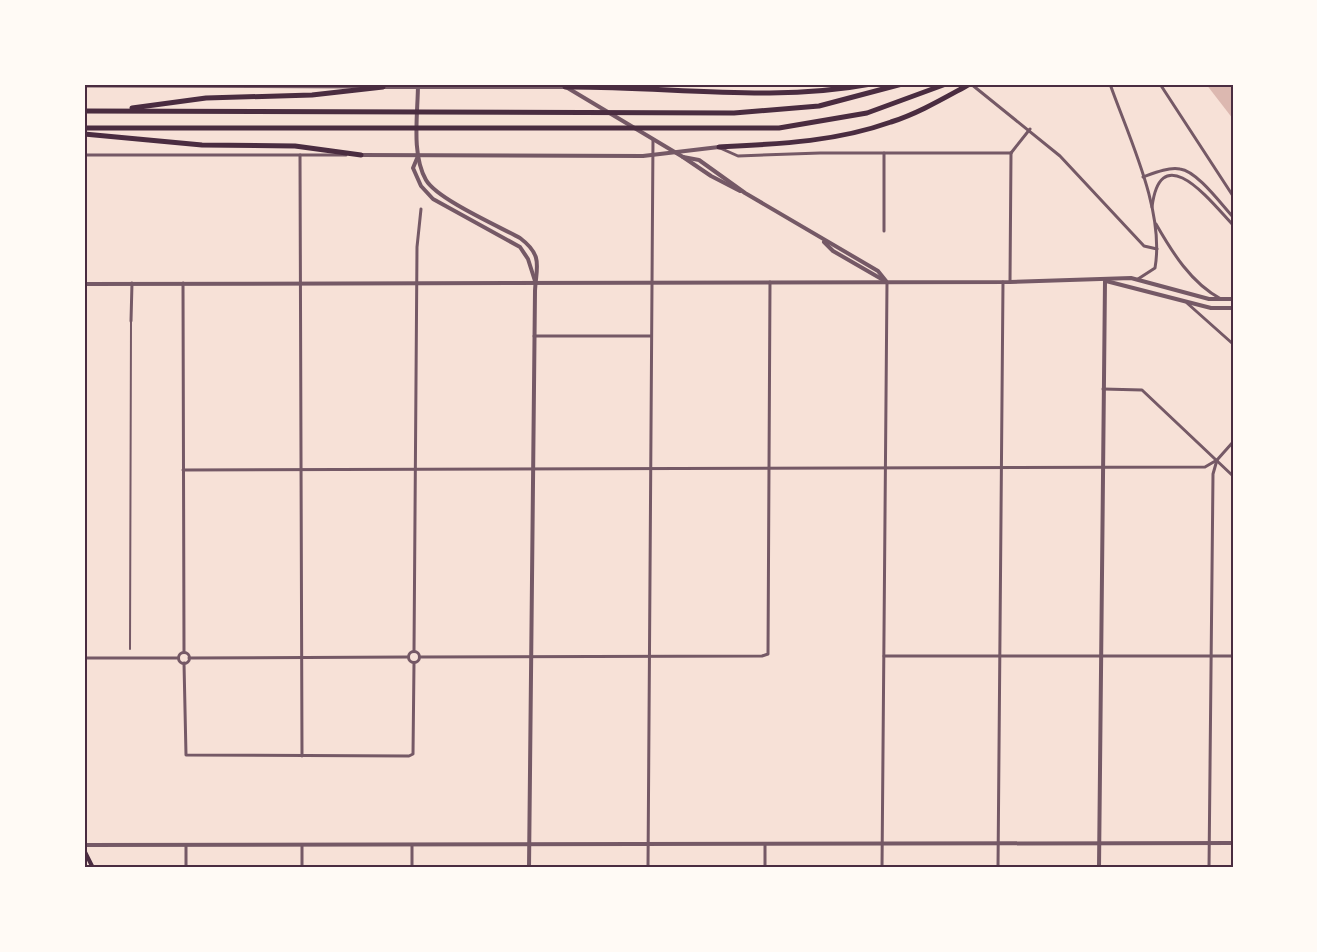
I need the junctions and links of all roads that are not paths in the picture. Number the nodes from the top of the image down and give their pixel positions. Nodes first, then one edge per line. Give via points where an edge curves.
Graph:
1 (184, 84) edge
2 (871, 84) edge
3 (902, 84) edge
4 (946, 84) edge
5 (970, 84) edge
6 (1110, 84) edge
7 (1160, 84) edge
8 (418, 85) edge
9 (563, 85) edge
10 (84, 86) edge
11 (383, 87) junction
12 (84, 111) edge
13 (122, 111) junction
14 (84, 128) edge
15 (1030, 129) junction
16 (84, 134) edge
17 (653, 141) junction
18 (719, 147) junction
19 (675, 152) junction
20 (884, 153) junction
21 (1011, 153) junction
22 (84, 154) edge
23 (652, 154) junction
24 (300, 155) junction
25 (361, 155) junction
26 (418, 156) junction
27 (1143, 177) junction
28 (1233, 196) edge
29 (421, 209) dead end
30 (1152, 209) junction
31 (1233, 217) edge
32 (1155, 222) junction
33 (1233, 225) edge
34 (884, 231) dead end
35 (1157, 249) junction
36 (1138, 279) junction
37 (1105, 281) junction
38 (535, 282) junction
39 (652, 282) junction
40 (770, 282) junction
41 (887, 282) junction
42 (1004, 282) junction
43 (1010, 282) junction
44 (183, 283) junction
45 (300, 283) junction
46 (417, 283) junction
47 (84, 284) edge
48 (132, 284) junction
49 (1233, 299) edge
50 (1222, 300) junction
51 (1186, 302) junction
52 (1232, 309) edge
53 (131, 321) joint
54 (534, 336) junction
55 (651, 336) junction
56 (1233, 344) edge
57 (1103, 389) junction
58 (1233, 442) edge
59 (1217, 460) junction
60 (887, 468) junction
61 (1002, 468) junction
62 (1102, 468) junction
63 (416, 469) junction
64 (533, 469) junction
65 (651, 469) junction
66 (769, 469) junction
67 (183, 470) junction
68 (301, 470) junction
69 (1233, 476) edge
70 (130, 649) dead end
71 (414, 651) junction
72 (184, 652) junction
73 (1001, 655) junction
74 (649, 656) junction
75 (884, 656) junction
76 (1101, 656) junction
77 (1212, 656) junction
78 (1233, 656) edge
79 (302, 657) junction
80 (408, 657) junction
81 (420, 657) junction
82 (531, 657) junction
83 (84, 658) edge
84 (178, 658) junction
85 (189, 658) junction
86 (184, 663) junction
87 (414, 663) junction
88 (302, 756) junction
89 (1099, 842) junction
90 (999, 843) junction
91 (1209, 843) junction
92 (1233, 843) edge
93 (765, 844) junction
94 (882, 844) junction
95 (84, 845) edge
96 (412, 845) junction
97 (530, 845) junction
98 (648, 845) junction
99 (186, 846) junction
100 (302, 846) junction
101 (84, 850) edge
102 (93, 868) edge
103 (186, 868) edge
104 (302, 868) edge
105 (412, 868) edge
106 (529, 868) edge
107 (648, 868) edge
108 (765, 868) edge
109 (882, 868) edge
110 (998, 868) edge
111 (1099, 868) edge
112 (1209, 868) edge

1 - 10 street
1 - 11 street
2 - 9 highway via 788,94
3 - 13 highway via 812,107 734,113
4 - 14 highway via 867,113 779,128
5 - 15 street
5 - 18 highway via 907,116 848,135
6 - 27 street
7 - 28 street
8 - 9 street
8 - 11 street
8 - 26 street
9 - 17 street
11 - 13 highway via 312,95 206,98 154,103
12 - 13 highway
15 - 21 street
15 - 35 street via 1144,246
16 - 25 highway
17 - 19 street
17 - 23 street
18 - 19 street
18 - 20 street via 738,156
19 - 23 street
19 - 41 street via 699,160 824,241 833,251
20 - 21 street
20 - 34 street
21 - 43 street
22 - 24 street
23 - 26 street
23 - 39 street
24 - 25 street
24 - 45 street
25 - 26 street
26 - 38 street via 424,176 435,190 526,242 538,265
26 - 38 street via 413,168 424,190 433,199 520,247
27 - 30 street
27 - 31 street via 1182,169 1196,178
29 - 46 street
30 - 32 street
30 - 33 street via 1160,183 1179,176 1190,180
32 - 35 street
32 - 50 street via 1173,255 1206,290
35 - 36 street via 1155,268
36 - 37 street
36 - 50 street
37 - 43 street
37 - 51 street
37 - 57 street
38 - 39 street
38 - 46 street
38 - 54 street
39 - 40 street
39 - 55 street
40 - 41 street
40 - 66 street
41 - 42 street
41 - 60 street
42 - 43 street
42 - 61 street
44 - 45 street
44 - 48 street
44 - 67 street
45 - 46 street
45 - 68 street
46 - 63 street
47 - 48 street
48 - 53 street
49 - 50 street
51 - 52 street
51 - 56 street
53 - 70 street
54 - 55 street
54 - 64 street
55 - 65 street
57 - 59 street via 1142,390
57 - 62 street
58 - 59 street
59 - 62 street via 1206,467
59 - 69 street
59 - 77 street via 1213,474
60 - 61 street
60 - 66 street
60 - 75 street
61 - 62 street
61 - 73 street
62 - 76 street
63 - 64 street
63 - 68 street
63 - 71 street
64 - 65 street
64 - 82 street
65 - 66 street
65 - 74 street
66 - 74 street via 768,654
67 - 68 street
67 - 72 street
68 - 79 street
71 - 80 street
71 - 81 street
72 - 84 street
72 - 85 street
73 - 75 street
73 - 76 street
73 - 90 street
74 - 82 street
74 - 98 street
75 - 94 street
76 - 77 street
76 - 89 street
77 - 78 street
77 - 91 street
79 - 80 street
79 - 85 street
79 - 88 street
80 - 87 street
81 - 82 street
81 - 87 street
82 - 97 street
83 - 84 street
84 - 86 street
85 - 86 street
86 - 88 street via 186,755
87 - 88 street via 414,754
89 - 90 street
89 - 91 street
89 - 111 street
90 - 94 street
90 - 110 street
91 - 92 street
91 - 112 street
93 - 94 street
93 - 98 street
93 - 108 street
94 - 109 street
95 - 99 street
96 - 97 street
96 - 100 street
96 - 105 street
97 - 98 street
97 - 106 street
98 - 107 street
99 - 100 street
99 - 103 street
100 - 104 street
101 - 102 main road

